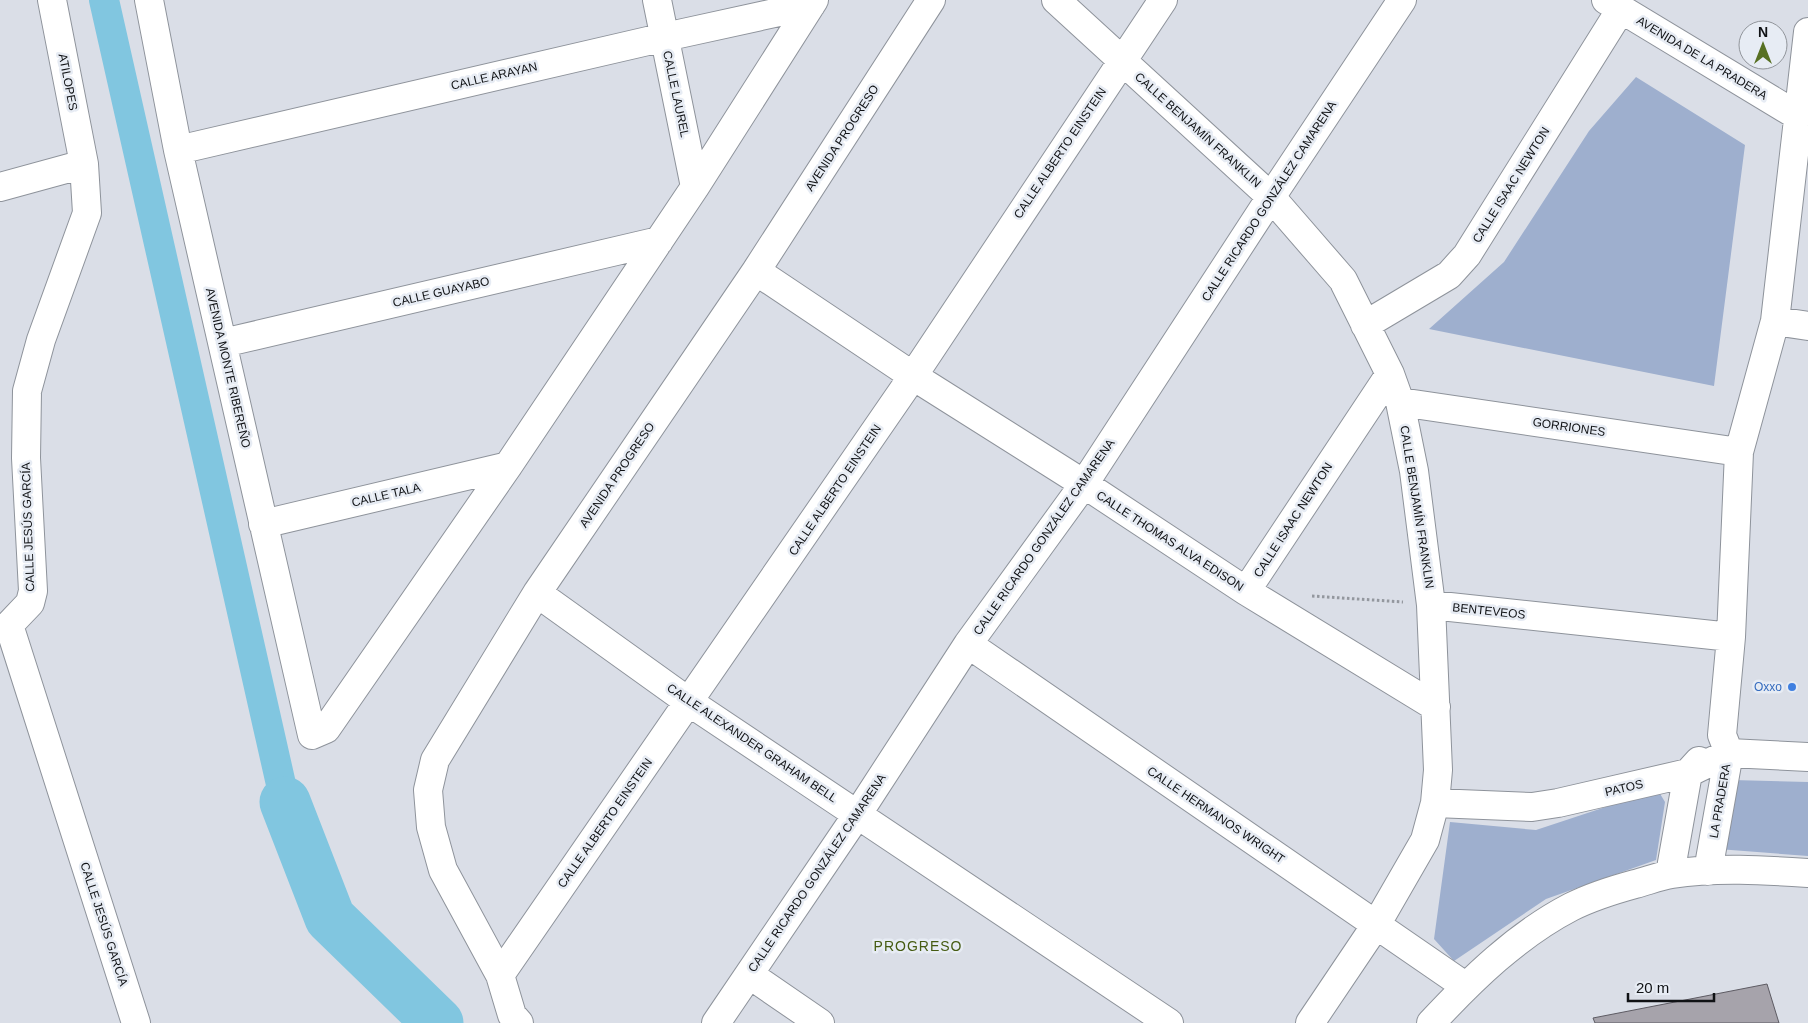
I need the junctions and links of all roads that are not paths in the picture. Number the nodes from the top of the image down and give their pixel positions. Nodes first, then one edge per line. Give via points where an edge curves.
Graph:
1 (52, 0) edge
2 (149, 0) edge
3 (657, 0) edge
4 (931, 0) edge
5 (1056, 0) edge
6 (1163, 0) edge
7 (1402, 0) edge
8 (813, 2) edge
9 (1614, 4) edge
10 (1808, 32) edge
11 (665, 37) junction
12 (1121, 61) junction
13 (1798, 116) junction
14 (178, 150) junction
15 (84, 164) junction
16 (0, 187) edge
17 (695, 187) junction
18 (1271, 196) junction
19 (659, 241) junction
20 (756, 271) junction
21 (1775, 321) junction
22 (1365, 325) junction
23 (1808, 326) edge
24 (223, 343) junction
25 (1390, 374) junction
26 (913, 376) junction
27 (1400, 402) junction
28 (1739, 452) junction
29 (508, 466) junction
30 (1084, 484) junction
31 (263, 524) junction
32 (1246, 591) junction
33 (537, 593) junction
34 (1431, 604) junction
35 (5, 628) edge
36 (1731, 637) junction
37 (968, 644) junction
38 (689, 702) junction
39 (1436, 707) junction
40 (1726, 744) junction
41 (1808, 757) edge
42 (1688, 773) junction
43 (1435, 803) junction
44 (857, 815) junction
45 (1708, 871) junction
46 (1808, 873) edge
47 (1670, 874) junction
48 (1376, 925) junction
49 (750, 974) junction
50 (500, 975) junction
51 (1465, 986) junction
52 (136, 1023) edge
53 (519, 1023) edge
54 (716, 1023) edge
55 (820, 1023) edge
56 (1169, 1023) edge
57 (1310, 1023) edge
58 (1431, 1023) edge

1 - 15 street, ATILOPES
2 - 14 street, AVENIDA MONTE RIBEREÑO
3 - 11 street, CALLE LAUREL
4 - 20 street, AVENIDA PROGRESO
5 - 12 street, CALLE BENJAMÍN FRANKLIN
6 - 12 street, CALLE ALBERTO EINSTEIN
7 - 18 street, CALLE RICARDO GONZÁLEZ CAMARENA
8 - 11 street, CALLE ARAYAN
8 - 17 street
9 - 13 street, AVENIDA DE LA PRADERA
9 - 22 street, CALLE ISAAC NEWTON via 1467,255 1449,275
10 - 13 street
11 - 14 street, CALLE ARAYAN
11 - 17 street, CALLE LAUREL
12 - 18 street, CALLE BENJAMÍN FRANKLIN
12 - 26 street, CALLE ALBERTO EINSTEIN
13 - 21 street
14 - 24 street, AVENIDA MONTE RIBEREÑO
15 - 16 street
15 - 35 street, CALLE JESÚS GARCÍA via 86,213 40,340 27,391 26,458 33,591 30,603
17 - 19 street
18 - 22 street, CALLE BENJAMÍN FRANKLIN via 1343,280
18 - 30 street, CALLE RICARDO GONZÁLEZ CAMARENA
19 - 24 street, CALLE GUAYABO
19 - 29 street
20 - 26 street, CALLE THOMAS ALVA EDISON
20 - 33 street, AVENIDA PROGRESO
21 - 23 street
21 - 28 street
22 - 25 street, CALLE BENJAMÍN FRANKLIN
24 - 31 street, AVENIDA MONTE RIBEREÑO
25 - 27 street, CALLE BENJAMÍN FRANKLIN
25 - 32 street, CALLE ISAAC NEWTON
26 - 30 street, CALLE THOMAS ALVA EDISON
26 - 38 street, CALLE ALBERTO EINSTEIN
27 - 28 street, GORRIONES
27 - 34 street, CALLE BENJAMÍN FRANKLIN via 1414,471
28 - 36 street
29 - 31 street, CALLE TALA
29 - 31 street, AVENIDA MONTE RIBEREÑO via 326,729 312,736
30 - 32 street, CALLE THOMAS ALVA EDISON
30 - 37 street, CALLE RICARDO GONZÁLEZ CAMARENA
32 - 39 street, CALLE THOMAS ALVA EDISON
33 - 38 street, CALLE ALEXANDER GRAHAM BELL
33 - 50 street, AVENIDA PROGRESO via 435,760 428,790 432,826 443,870
34 - 36 street, BENTEVEOS
34 - 39 street, CALLE BENJAMÍN FRANKLIN
35 - 52 street, CALLE JESÚS GARCÍA
36 - 40 street
37 - 44 street, CALLE RICARDO GONZÁLEZ CAMARENA
37 - 48 street, CALLE HERMANOS WRIGHT
38 - 44 street, CALLE ALEXANDER GRAHAM BELL
38 - 50 street, CALLE ALBERTO EINSTEIN
39 - 43 street, CALLE BENJAMÍN FRANKLIN via 1438,770
40 - 41 street
40 - 42 street, LA PRADERA
40 - 45 street, LA PRADERA
42 - 43 street, PATOS via 1532,807
42 - 47 street
43 - 48 street, CALLE BENJAMÍN FRANKLIN via 1425,840
44 - 49 street, CALLE RICARDO GONZÁLEZ CAMARENA
44 - 56 street, CALLE ALEXANDER GRAHAM BELL
45 - 46 street
45 - 47 street
47 - 51 street via 1608,892 1571,907 1537,927
48 - 51 street, CALLE HERMANOS WRIGHT
48 - 57 street, CALLE BENJAMÍN FRANKLIN
49 - 54 street, CALLE RICARDO GONZÁLEZ CAMARENA
49 - 55 street
50 - 53 street, AVENIDA PROGRESO via 512,1015
51 - 58 street

